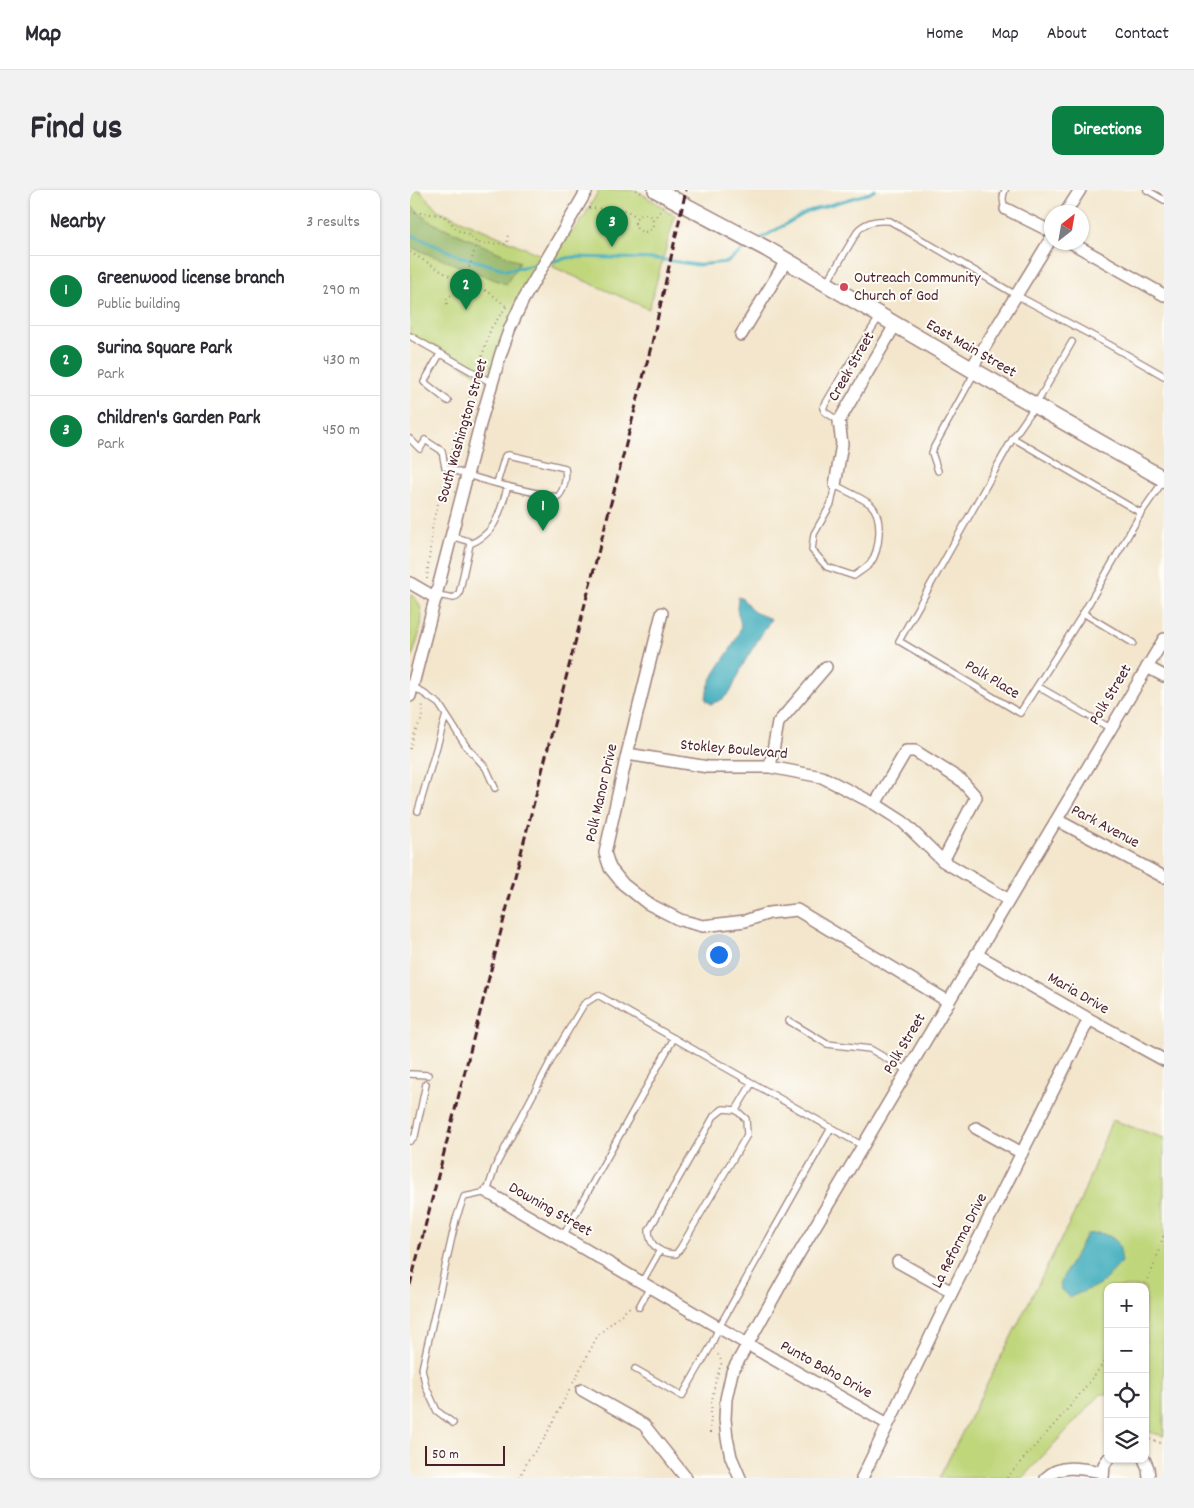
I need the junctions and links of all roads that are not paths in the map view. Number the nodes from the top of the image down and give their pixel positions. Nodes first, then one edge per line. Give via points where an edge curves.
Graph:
1 (587, 190) edge
2 (656, 190) edge
3 (1005, 190) edge
4 (1080, 190) edge
5 (1147, 190) edge
6 (1164, 200) edge
7 (1070, 205) edge
8 (1006, 209) joint
9 (1044, 228) edge
10 (1044, 250) edge
11 (1084, 250) edge
12 (786, 261) junction
13 (826, 284) junction
14 (1016, 295) junction
15 (1164, 295) edge
16 (880, 316) junction
17 (895, 325) junction
18 (742, 335) dead end
19 (410, 336) edge
20 (1072, 342) dead end
21 (440, 354) junction
22 (973, 371) junction
23 (1164, 376) edge
24 (492, 383) junction
25 (448, 401) dead end
26 (1035, 406) junction
27 (839, 421) junction
28 (1013, 438) junction
29 (410, 439) edge
30 (938, 471) dead end
31 (467, 474) junction
32 (1164, 479) edge
33 (498, 483) junction
34 (835, 485) junction
35 (508, 486) junction
36 (1141, 513) junction
37 (451, 536) junction
38 (470, 544) junction
39 (410, 583) edge
40 (437, 597) junction
41 (662, 613) dead end
42 (1083, 613) junction
43 (1164, 639) edge
44 (1132, 642) dead end
45 (826, 667) dead end
46 (1147, 667) junction
47 (1164, 676) edge
48 (1037, 686) junction
49 (411, 691) edge
50 (446, 715) junction
51 (1110, 728) junction
52 (627, 754) junction
53 (770, 767) junction
54 (495, 788) dead end
55 (875, 804) junction
56 (418, 811) dead end
57 (1057, 820) junction
58 (943, 861) junction
59 (1164, 877) edge
60 (1009, 900) junction
61 (976, 954) junction
62 (949, 1002) junction
63 (1088, 1019) junction
64 (789, 1021) dead end
65 (674, 1038) junction
66 (1164, 1060) edge
67 (908, 1072) junction
68 (410, 1074) edge
69 (428, 1076) dead end
70 (752, 1082) junction
71 (426, 1084) dead end
72 (736, 1110) junction
73 (831, 1128) junction
74 (976, 1128) dead end
75 (410, 1141) edge
76 (863, 1146) junction
77 (1022, 1153) junction
78 (488, 1192) junction
79 (563, 1236) junction
80 (660, 1250) junction
81 (898, 1262) dead end
82 (646, 1285) junction
83 (952, 1292) junction
84 (639, 1307) dead end
85 (719, 1327) junction
86 (748, 1344) junction
87 (634, 1369) dead end
88 (582, 1390) dead end
89 (453, 1424) dead end
90 (888, 1424) junction
91 (1107, 1463) edge
92 (1146, 1463) edge
93 (1103, 1475) edge
94 (686, 1478) edge
95 (740, 1478) edge
96 (862, 1478) edge
97 (1046, 1478) edge
98 (1149, 1478) edge

1 - 24 street, South Washington Street via 510,328
2 - 12 main road, East Main Street
3 - 8 lane via 1003,204
4 - 7 street
5 - 6 lane
8 - 9 street
10 - 14 street
11 - 15 street
12 - 13 main road, East Main Street
12 - 18 street
13 - 14 lane via 858,229 866,222 890,220
13 - 16 main road, East Main Street
14 - 22 street
14 - 23 lane
16 - 17 main road, East Main Street
16 - 27 lane via 823,408
17 - 22 main road, East Main Street
17 - 27 street, Creek Street
19 - 21 lane
20 - 26 lane, Polk Place
21 - 24 lane
21 - 25 lane via 424,382
22 - 26 main road, East Main Street
22 - 30 lane via 934,447 932,453
24 - 31 street, South Washington Street
26 - 28 lane, Polk Place
26 - 32 main road, East Main Street
27 - 34 street, Creek Street via 842,444
28 - 36 lane
28 - 48 lane, Polk Place via 899,640 1020,713
29 - 31 lane via 420,450 424,442 442,451 445,467
31 - 33 lane
31 - 37 street, South Washington Street
32 - 36 lane, Polk Place
33 - 35 lane
33 - 35 lane via 506,456 565,468 561,494 557,497
34 - 34 lane via 831,504 814,534 812,550 827,567 854,576 869,564 880,532 871,505
35 - 38 lane via 491,531
36 - 42 lane, Polk Place
37 - 38 lane
37 - 40 street, South Washington Street
38 - 40 lane via 459,594 454,598
39 - 40 street
40 - 49 street, South Washington Street
41 - 52 street, Polk Manor Drive
42 - 44 lane
42 - 48 lane, Polk Place
43 - 46 street, Polk Street
45 - 53 street via 778,723
46 - 47 street
46 - 51 street, Polk Street
48 - 51 lane
49 - 50 lane via 439,704
50 - 54 lane via 466,746 486,768
50 - 56 lane
51 - 57 street, Polk Street
52 - 53 street, Stokley Boulevard via 708,767
52 - 62 street, Polk Manor Drive via 605,853 610,868 623,884 646,903 680,920 703,926 797,910
53 - 55 street, Stokley Boulevard via 822,777
55 - 58 street, Stokley Boulevard via 903,822
55 - 58 street via 906,750 915,751 961,780 976,798
57 - 59 street, Park Avenue
57 - 60 street, Polk Street
58 - 60 street, Stokley Boulevard
60 - 61 street, Polk Street
61 - 62 street, Polk Street
61 - 63 street, Maria Drive
62 - 67 street, Polk Street
63 - 66 street, Maria Drive
63 - 77 street, La Reforma Drive
64 - 67 lane via 827,1044 870,1049
65 - 70 lane
65 - 78 lane via 598,995 584,1004 495,1167
65 - 79 lane
67 - 76 street, Polk Street
68 - 69 lane
70 - 72 lane
70 - 73 lane
71 - 75 lane via 415,1136
72 - 80 lane via 723,1109 714,1116 650,1230 649,1239
72 - 80 lane via 746,1119 747,1135 676,1254
73 - 76 lane
73 - 85 lane
74 - 77 street
76 - 86 street, Polk Street
77 - 83 street, La Reforma Drive
78 - 79 street, Downing Street
78 - 89 lane, Downing Street via 464,1197 422,1369 426,1388 437,1411
79 - 82 street, Downing Street
80 - 82 lane
81 - 83 street
82 - 84 lane
82 - 85 street, Downing Street
83 - 90 street, La Reforma Drive
85 - 86 street, Downing Street
85 - 87 lane via 682,1396
86 - 90 street, Punto Baho Drive
86 - 95 street, Polk Street via 732,1372 726,1399 727,1438
88 - 94 street via 644,1425
90 - 96 street, La Reforma Drive
91 - 93 street
92 - 98 street
93 - 97 street via 1071,1468 1054,1471

